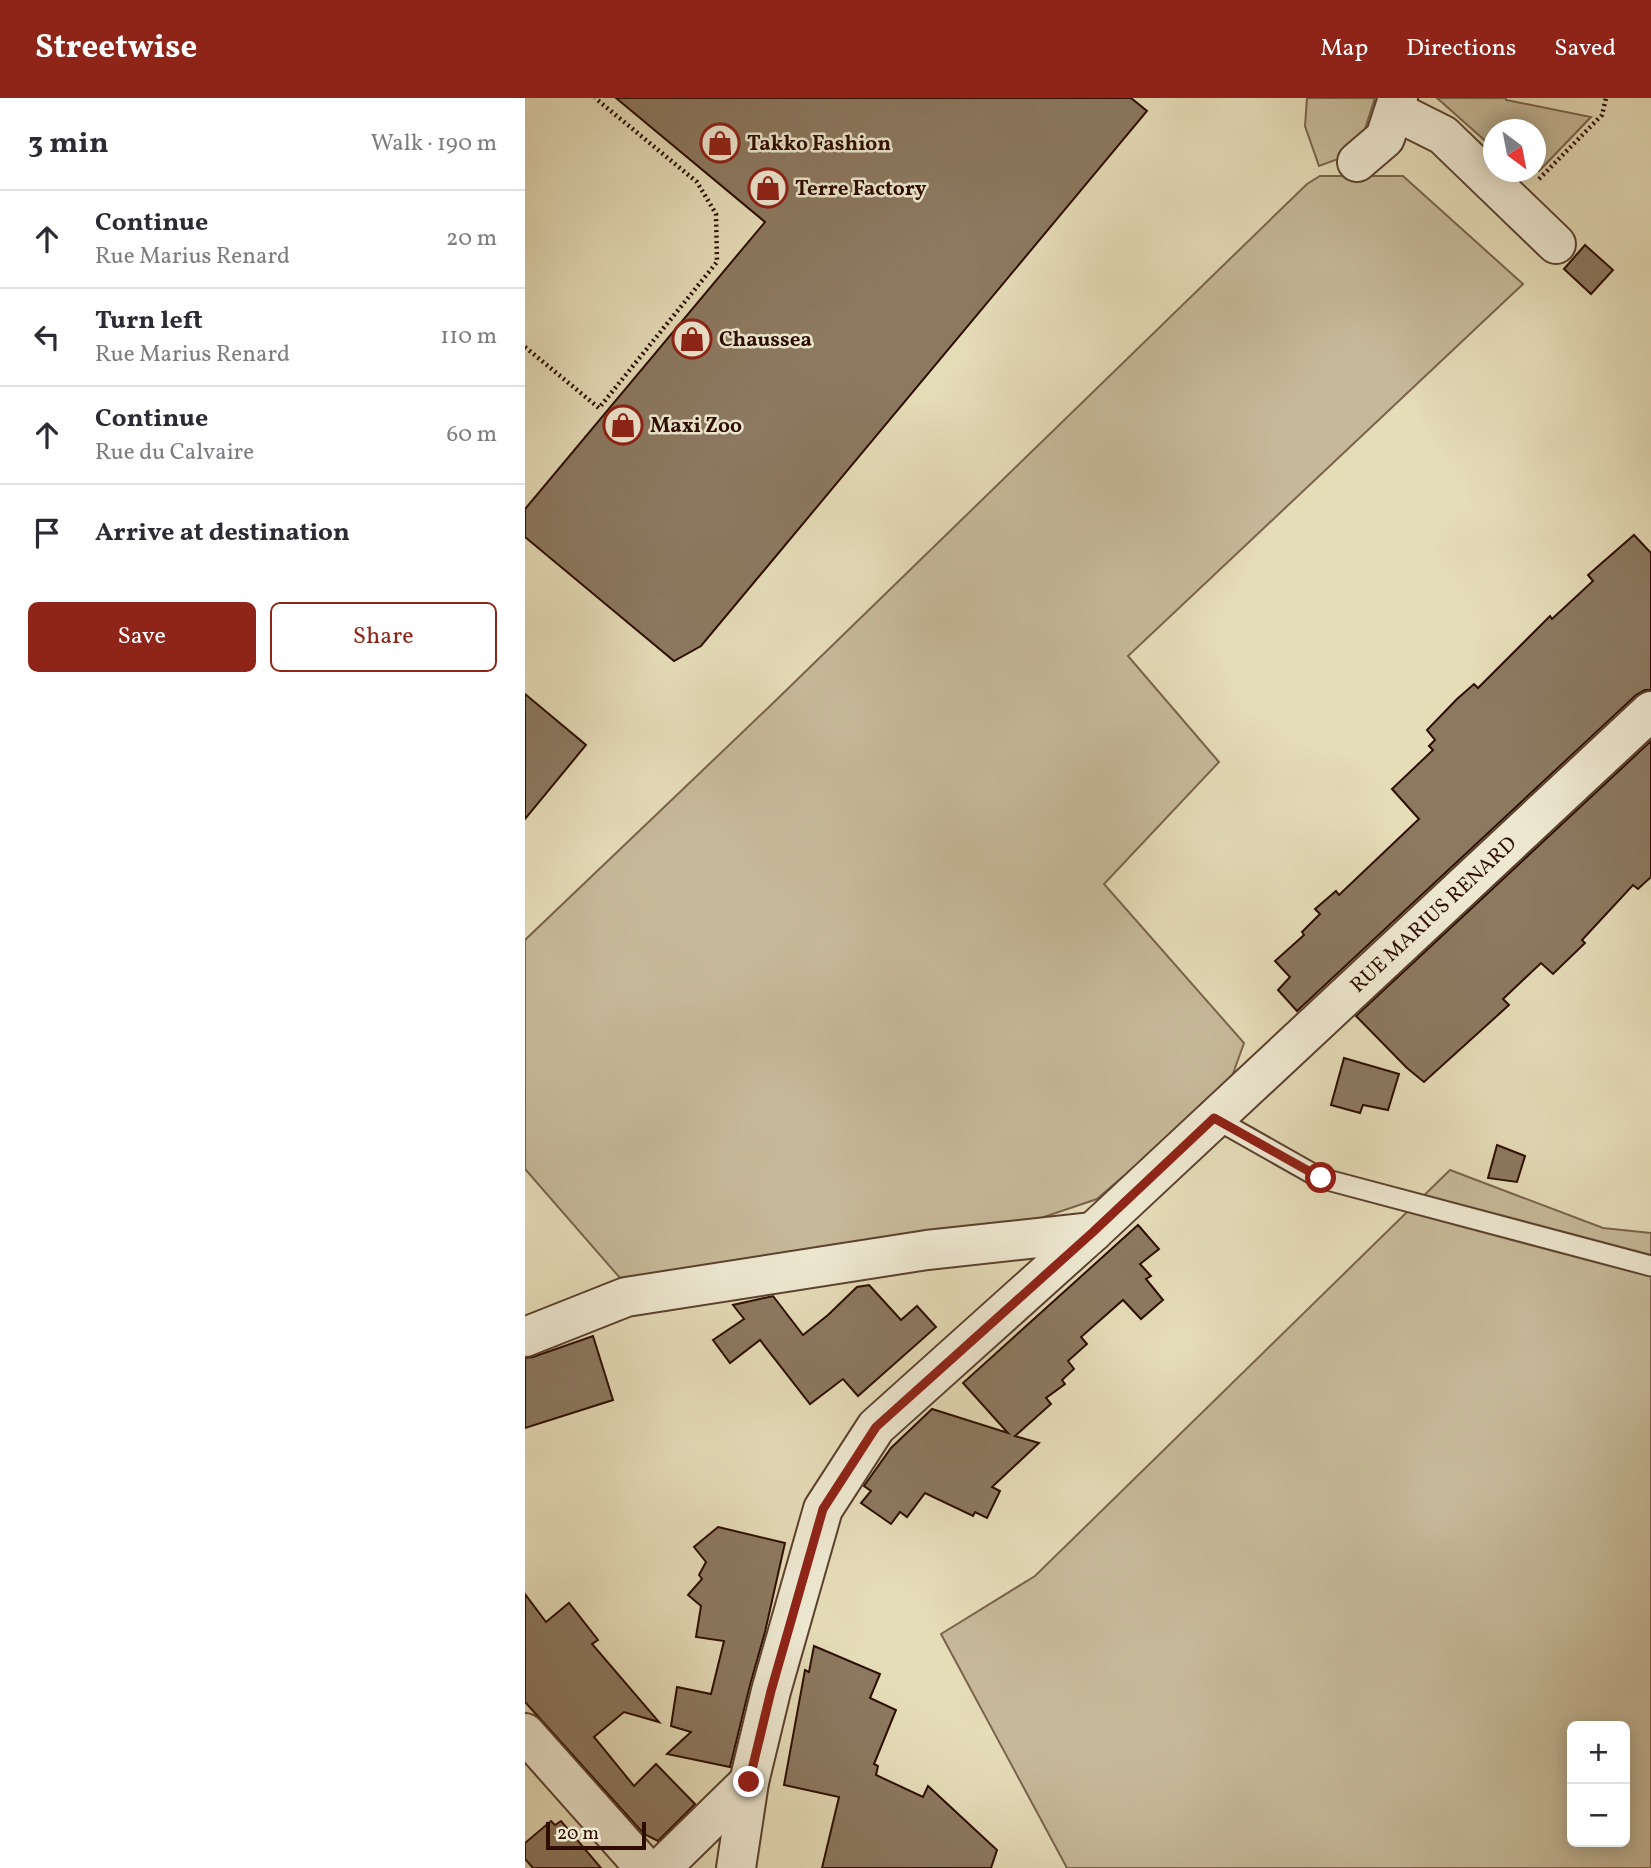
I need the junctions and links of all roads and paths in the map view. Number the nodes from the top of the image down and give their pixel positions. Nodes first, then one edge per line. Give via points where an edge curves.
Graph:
1 (595, 98) edge
2 (1606, 98) edge
3 (1397, 104) edge
4 (1357, 162) dead end
5 (1514, 205) junction
6 (1556, 244) dead end
7 (525, 347) edge
8 (1651, 711) edge
9 (1214, 1118) junction
10 (1093, 1232) junction
11 (1651, 1266) edge
12 (525, 1337) edge
13 (525, 1733) edge
14 (749, 1782) junction
15 (645, 1868) edge
16 (661, 1868) edge
17 (736, 1868) edge

1 - 7 path via 697,182 716,214 717,262 599,408
2 - 5 path via 1602,115
3 - 4 street via 1385,138
3 - 5 street via 1443,135
5 - 6 street
8 - 9 street, RUE MARIUS RENARD
9 - 10 street, RUE MARIUS RENARD
9 - 11 lane via 1321,1178
10 - 12 street via 927,1250 626,1297
10 - 14 street, RUE MARIUS RENARD via 876,1427 823,1509
13 - 15 street
14 - 16 street
14 - 17 street, RUE MARIUS RENARD

